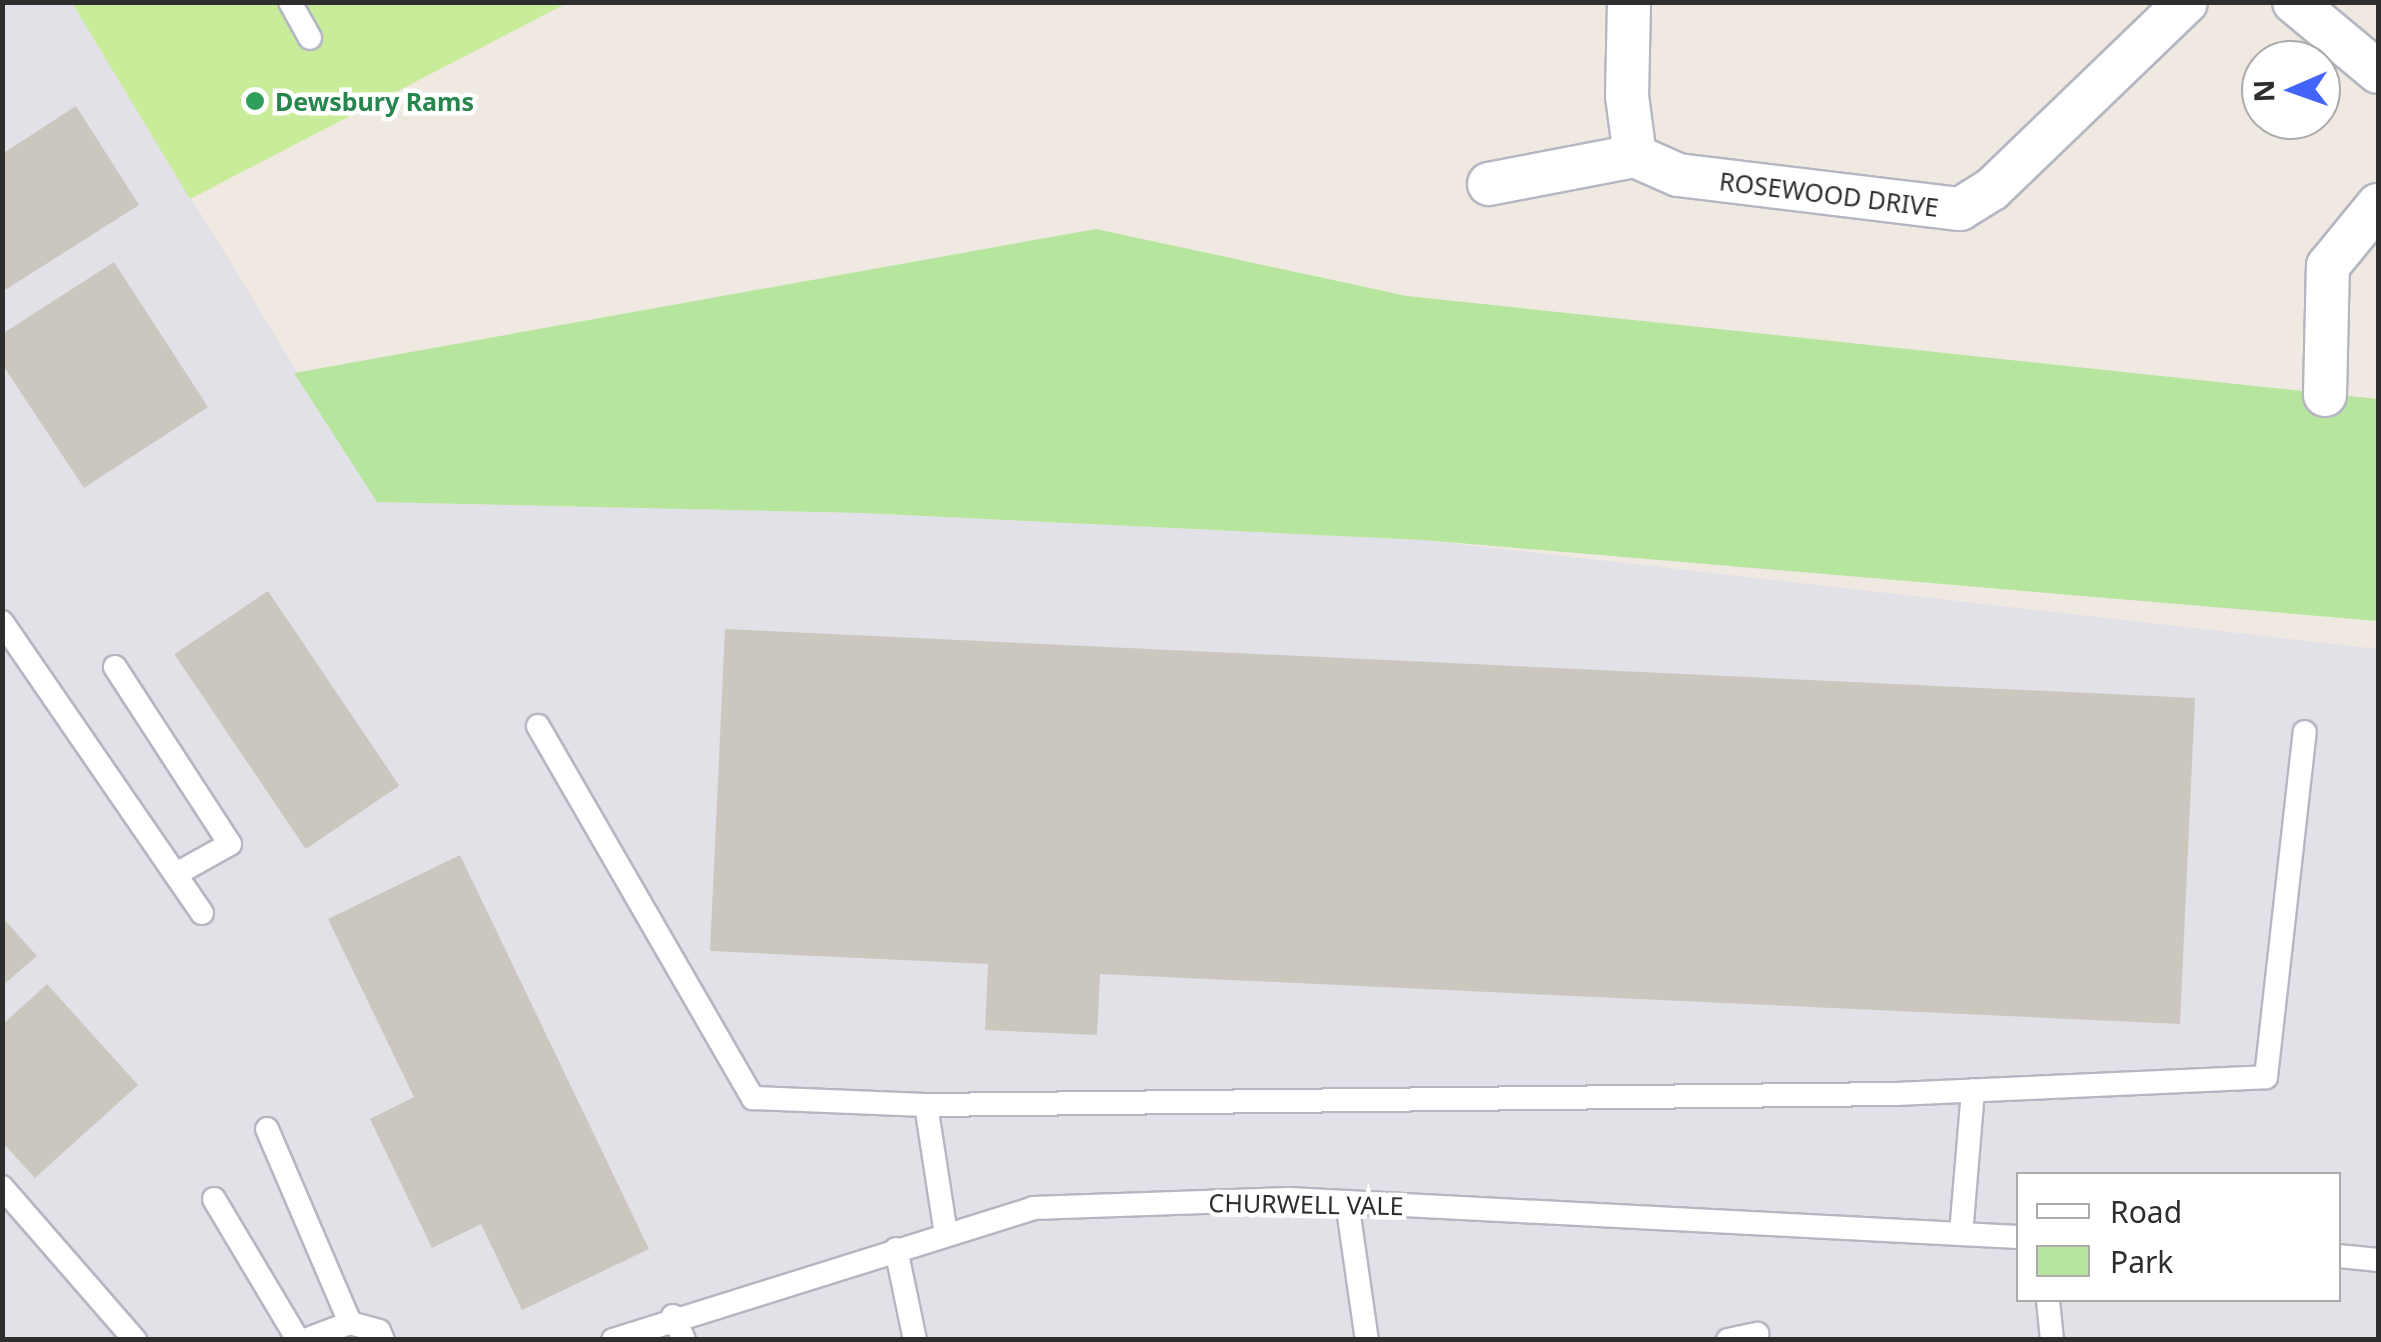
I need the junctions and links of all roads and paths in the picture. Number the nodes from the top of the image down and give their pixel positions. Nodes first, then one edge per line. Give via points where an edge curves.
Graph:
1 (290, 2) edge
2 (1629, 2) edge
3 (2186, 2) edge
4 (2294, 2) edge
5 (310, 38) dead end
6 (2378, 72) edge
7 (1635, 156) junction
8 (1488, 184) dead end
9 (2378, 208) edge
10 (2325, 394) dead end
11 (5, 632) edge
12 (115, 667) dead end
13 (538, 726) dead end
14 (2305, 732) dead end
15 (176, 874) junction
16 (202, 912) dead end
17 (1973, 1090) junction
18 (926, 1106) junction
19 (268, 1129) dead end
20 (2, 1187) edge
21 (214, 1199) dead end
22 (1347, 1202) junction
23 (946, 1234) junction
24 (1961, 1234) junction
25 (2016, 1237) edge
26 (896, 1249) junction
27 (2341, 1256) edge
28 (2377, 1256) edge
29 (2048, 1302) edge
30 (673, 1316) junction
31 (350, 1323) junction
32 (1757, 1334) dead end
33 (135, 1340) edge
34 (302, 1340) edge
35 (383, 1340) edge
36 (612, 1340) edge
37 (684, 1340) edge
38 (915, 1340) edge
39 (1367, 1340) edge
40 (1728, 1340) edge
41 (2052, 1340) edge

1 - 5 lane
2 - 7 street via 1626,96
3 - 7 street, ROSEWOOD DRIVE via 1992,189 1960,208 1678,175
4 - 6 street
7 - 8 street
9 - 10 street via 2328,266
11 - 15 lane
12 - 15 lane via 230,844
13 - 18 lane via 753,1098
14 - 17 lane via 2266,1077
15 - 16 lane
17 - 18 lane
17 - 24 lane
18 - 23 lane
19 - 31 lane
20 - 33 lane
21 - 34 lane
22 - 23 lane, CHURWELL VALE via 1033,1208
22 - 24 lane, CHURWELL VALE
22 - 39 lane
23 - 26 lane, CHURWELL VALE
24 - 25 lane, CHURWELL VALE
26 - 30 lane, CHURWELL VALE
26 - 38 lane
27 - 28 lane
29 - 41 lane
30 - 36 lane, CHURWELL VALE
30 - 37 lane
31 - 34 lane
31 - 35 lane via 380,1331
32 - 40 lane

